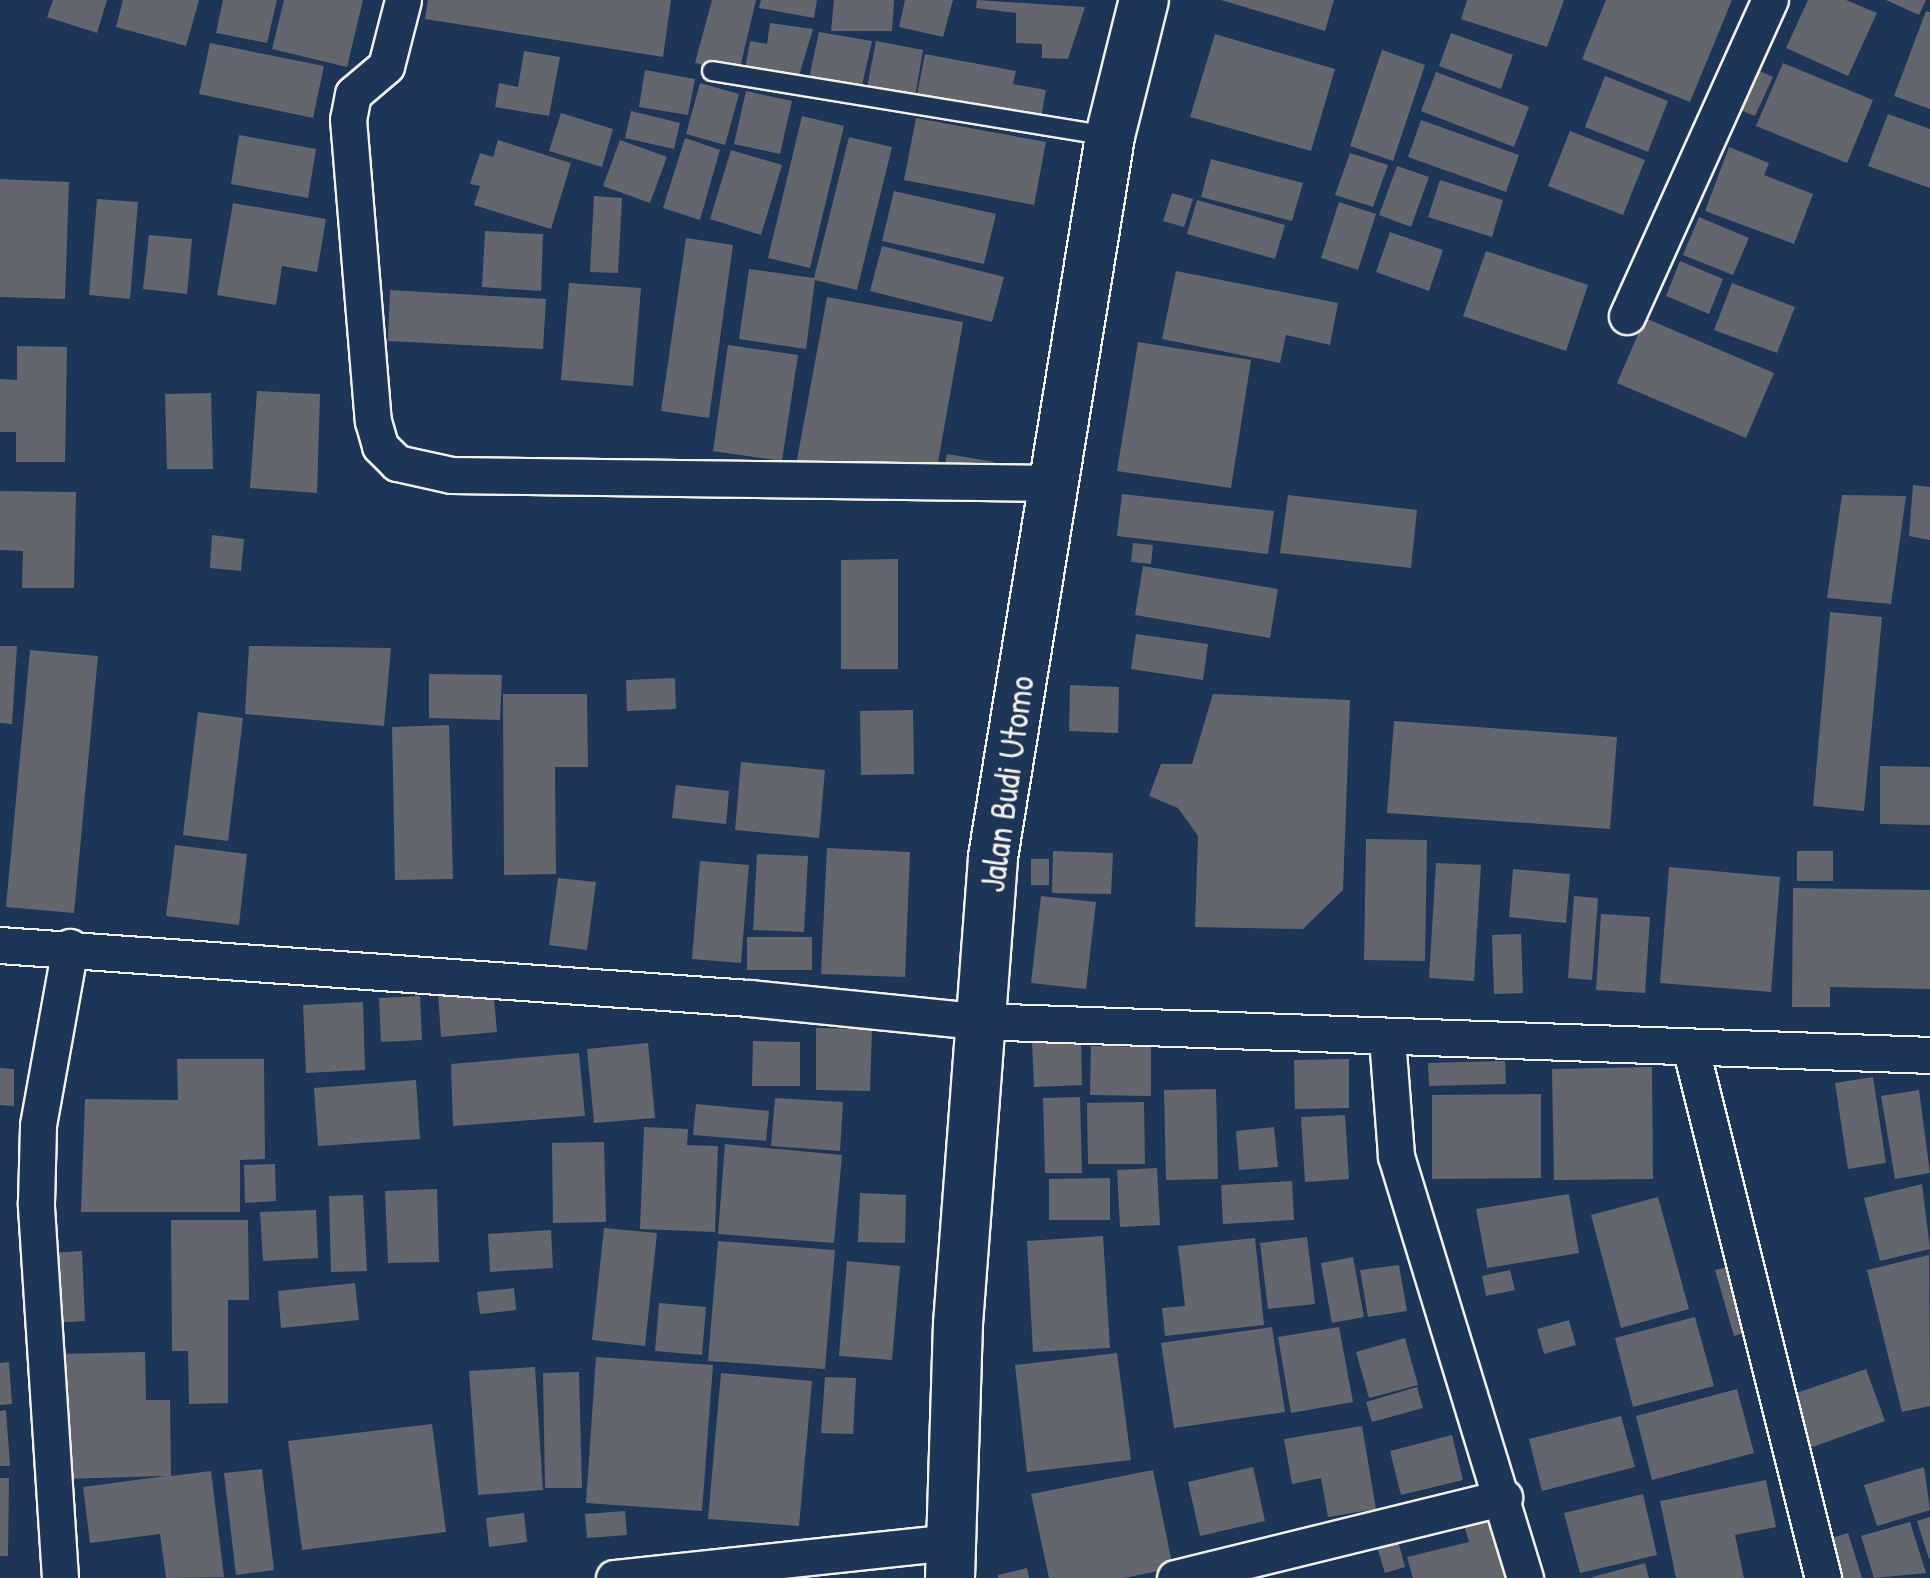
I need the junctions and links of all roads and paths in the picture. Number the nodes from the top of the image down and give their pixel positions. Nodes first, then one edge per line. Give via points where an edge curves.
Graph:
1 (403, 0) edge
2 (1144, 0) edge
3 (1770, 0) edge
4 (712, 71) dead end
5 (1110, 136) junction
6 (1627, 316) dead end
7 (1054, 483) junction
8 (0, 945) edge
9 (70, 947) junction
10 (977, 1021) junction
11 (1387, 1038) junction
12 (1691, 1050) junction
13 (1930, 1055) edge
14 (1504, 1498) junction
15 (951, 1560) edge
16 (60, 1578) edge
17 (614, 1578) edge
18 (1175, 1578) edge
19 (1525, 1578) edge
20 (1823, 1578) edge

1 - 7 street via 386,66 353,94 348,119 372,420 380,446 397,463 451,475
2 - 5 street, Jalan Budi Utomo
3 - 6 street
4 - 5 lane
5 - 7 street, Jalan Budi Utomo
7 - 10 street, Jalan Budi Utomo via 993,857
8 - 9 street
9 - 10 street
9 - 16 street via 44,1082 36,1202
10 - 11 street
10 - 15 street, Jalan Budi Utomo
11 - 12 street
11 - 14 street via 1396,1156
12 - 13 street
12 - 20 street
14 - 18 street
14 - 19 street
15 - 17 street

